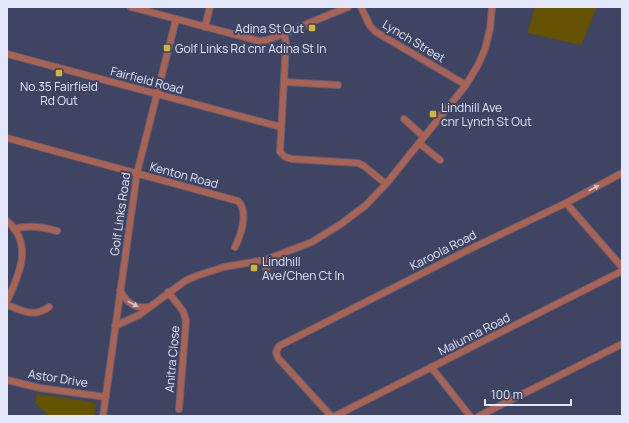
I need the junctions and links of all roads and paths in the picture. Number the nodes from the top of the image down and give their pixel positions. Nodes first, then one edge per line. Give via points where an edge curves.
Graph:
1 (131, 7) edge
2 (210, 7) edge
3 (348, 7) edge
4 (361, 7) edge
5 (492, 7) edge
6 (176, 19) junction
7 (205, 26) junction
8 (284, 33) junction
9 (7, 54) edge
10 (284, 82) junction
11 (338, 85) dead end
12 (466, 85) junction
13 (157, 94) junction
14 (404, 119) dead end
15 (281, 127) junction
16 (7, 138) edge
17 (424, 138) junction
18 (419, 143) junction
19 (440, 160) dead end
20 (137, 173) junction
21 (622, 173) edge
22 (386, 184) junction
23 (566, 203) junction
24 (7, 221) edge
25 (14, 229) junction
26 (57, 231) dead end
27 (235, 247) dead end
28 (265, 260) junction
29 (622, 267) edge
30 (622, 271) edge
31 (267, 275) dead end
32 (120, 290) junction
33 (168, 292) junction
34 (7, 301) edge
35 (7, 306) edge
36 (151, 306) junction
37 (49, 307) dead end
38 (115, 326) junction
39 (622, 344) edge
40 (431, 367) junction
41 (7, 380) edge
42 (106, 397) junction
43 (179, 409) dead end
44 (103, 416) edge
45 (331, 416) edge
46 (335, 416) edge
47 (470, 416) edge
48 (478, 416) edge

1 - 6 street
2 - 7 street
3 - 8 street
4 - 12 street, Lynch Street via 370,26 376,32
5 - 12 street via 485,49
6 - 7 street
6 - 13 street, Golf Links Road
7 - 8 street via 259,41
8 - 10 street
9 - 13 street, Fairfield Road
10 - 11 street
10 - 15 street
12 - 17 street
13 - 15 street, Fairfield Road
13 - 20 street, Golf Links Road
14 - 17 street
15 - 22 street via 280,152 285,157 358,163
16 - 20 street, Kenton Road
17 - 18 street
18 - 19 street
18 - 22 street
20 - 27 street, Kenton Road via 238,201 244,212 241,234
20 - 32 street, Golf Links Road
23 -> 21 street, Karoola Road
22 - 28 street via 366,206 332,230 312,242
23 - 29 street
23 - 45 street, Karoola Road via 279,346 276,350 278,358
24 - 25 street
25 - 26 street via 26,227
25 - 34 street via 20,242 22,256 20,272
28 - 31 street
28 - 33 street via 210,271 185,281
30 - 40 street, Malunna Road
32 -> 36 street via 132,305 142,308
32 - 38 street, Golf Links Road
33 - 36 street
33 - 43 street, Anitra Close via 183,312 186,322
35 - 37 street via 32,314
36 - 38 street via 139,315
38 - 42 street, Golf Links Road
39 - 48 street
40 - 46 street, Malunna Road
40 - 47 street
41 - 42 street, Astor Drive via 40,388
42 - 44 street, Golf Links Road

